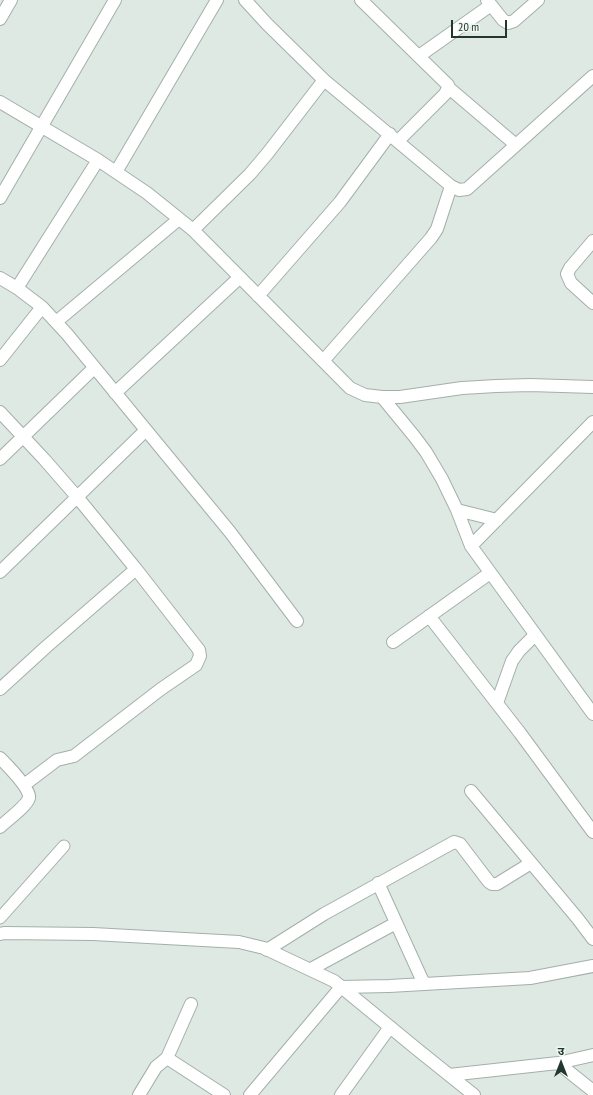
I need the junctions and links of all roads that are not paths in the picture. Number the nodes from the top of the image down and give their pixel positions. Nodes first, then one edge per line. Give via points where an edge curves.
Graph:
1 (11, 0) edge
2 (115, 0) edge
3 (217, 0) edge
4 (245, 0) edge
5 (361, 0) edge
6 (538, 0) edge
7 (489, 3) edge
8 (0, 19) edge
9 (419, 56) junction
10 (593, 76) edge
11 (324, 80) junction
12 (448, 85) junction
13 (0, 102) edge
14 (41, 126) junction
15 (394, 138) junction
16 (516, 145) junction
17 (98, 160) junction
18 (116, 172) junction
19 (451, 186) junction
20 (0, 198) edge
21 (179, 219) junction
22 (193, 230) junction
23 (593, 241) edge
24 (0, 278) edge
25 (239, 278) junction
26 (17, 288) junction
27 (258, 296) junction
28 (593, 303) edge
29 (42, 307) junction
30 (56, 322) junction
31 (0, 360) edge
32 (323, 361) junction
33 (94, 368) junction
34 (593, 387) edge
35 (115, 393) junction
36 (382, 397) junction
37 (0, 412) edge
38 (593, 422) edge
39 (146, 430) junction
40 (23, 436) junction
41 (0, 460) edge
42 (78, 498) junction
43 (457, 510) junction
44 (497, 520) junction
45 (471, 546) junction
46 (136, 568) junction
47 (0, 572) edge
48 (490, 573) junction
49 (429, 616) junction
50 (297, 621) dead end
51 (535, 636) junction
52 (393, 642) dead end
53 (0, 689) edge
54 (497, 703) junction
55 (593, 714) edge
56 (0, 758) edge
57 (24, 786) junction
58 (471, 791) dead end
59 (0, 827) edge
60 (593, 832) edge
61 (64, 846) dead end
62 (531, 863) junction
63 (378, 883) junction
64 (0, 918) edge
65 (396, 923) junction
66 (0, 934) edge
67 (593, 939) edge
68 (268, 950) junction
69 (593, 966) edge
70 (311, 969) junction
71 (424, 984) junction
72 (341, 987) junction
73 (191, 1004) dead end
74 (390, 1028) junction
75 (593, 1055) edge
76 (166, 1058) junction
77 (558, 1063) junction
78 (449, 1075) junction
79 (593, 1090) edge
80 (139, 1095) edge
81 (224, 1095) edge
82 (250, 1095) edge
83 (341, 1095) edge
84 (474, 1095) edge

1 - 8 street
2 - 14 street
3 - 18 street
4 - 11 street
5 - 9 street
6 - 7 street via 511,23 503,20
7 - 9 street
9 - 12 street
10 - 16 street
11 - 15 street
11 - 22 street via 250,174
12 - 15 street via 445,94
12 - 16 street
13 - 14 street
14 - 17 street
14 - 20 street
15 - 19 street
15 - 27 street
16 - 19 street via 467,189 459,190
17 - 18 street
17 - 26 street
18 - 21 street
19 - 32 street via 437,228 431,238
21 - 22 street
21 - 30 street
22 - 25 street
23 - 28 street via 567,274 572,283
24 - 26 street
25 - 27 street
25 - 35 street
26 - 29 street
27 - 32 street
29 - 30 street
29 - 31 street
30 - 33 street
32 - 36 street via 350,388 365,395
33 - 35 street
33 - 40 street
34 - 36 street via 496,386
35 - 39 street
36 - 43 street via 426,452
37 - 40 street
38 - 44 street
39 - 42 street
39 - 50 street via 230,532
40 - 41 street
40 - 42 street
42 - 46 street
42 - 47 street
43 - 44 street
43 - 45 street
44 - 45 street
45 - 48 street
46 - 53 street
46 - 57 street via 199,650 198,662 74,756 58,760
48 - 49 street
48 - 51 street
49 - 52 street
49 - 54 street
51 - 54 street via 512,661
51 - 55 street
54 - 60 street
56 - 57 street
57 - 59 street via 30,794 29,799
58 - 62 street
61 - 64 lane
62 - 63 street via 494,885 460,844 454,842
62 - 67 street
63 - 65 street
63 - 68 street
65 - 70 street
65 - 71 street
66 - 68 street via 93,934 239,942
68 - 70 street
69 - 71 street via 530,978
70 - 72 street
71 - 72 street
72 - 74 street
72 - 82 street
73 - 76 street
74 - 78 street
74 - 83 street
75 - 77 street
76 - 80 street via 156,1067
76 - 81 street
77 - 78 street
77 - 79 street
78 - 84 street

